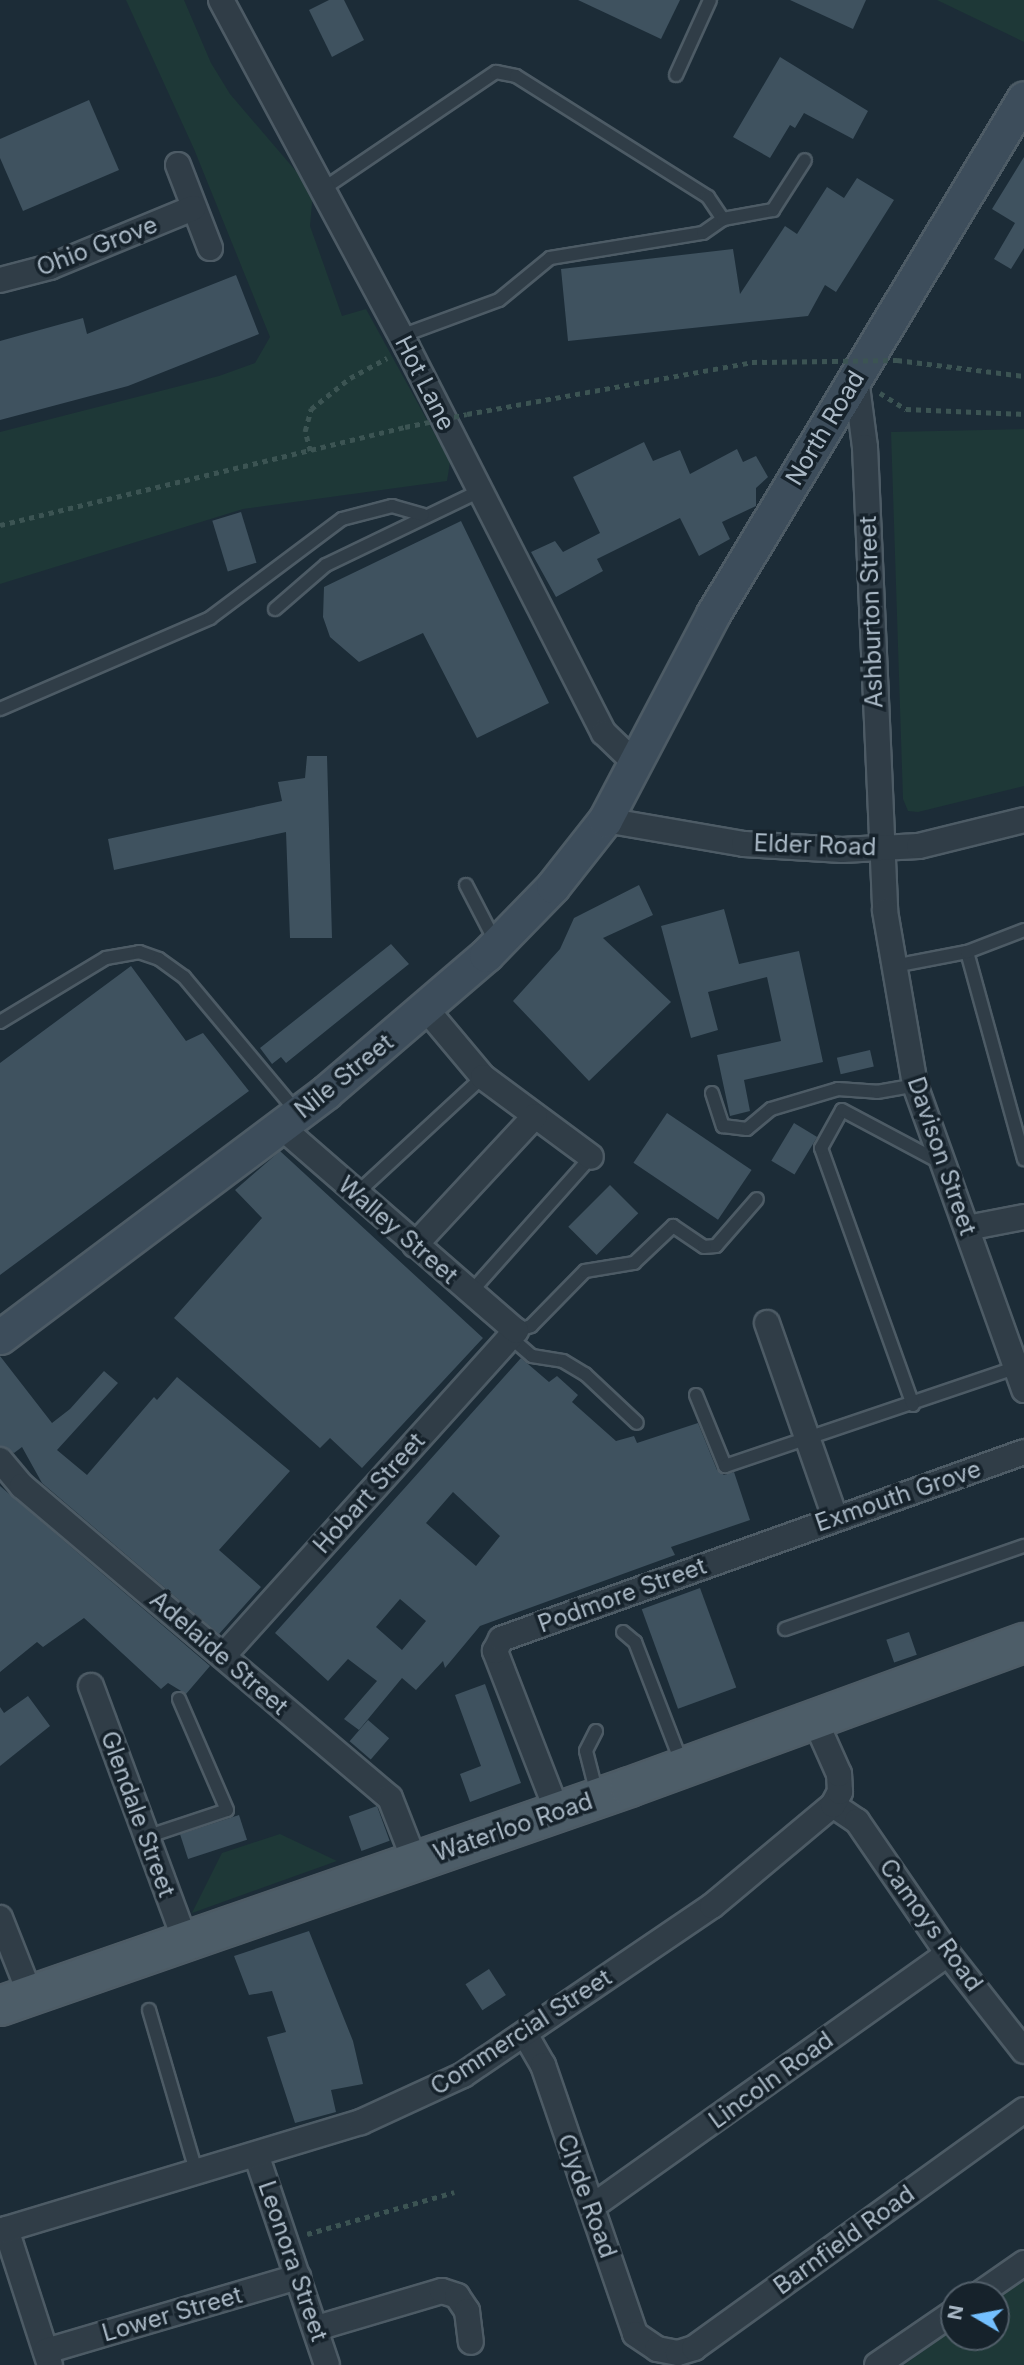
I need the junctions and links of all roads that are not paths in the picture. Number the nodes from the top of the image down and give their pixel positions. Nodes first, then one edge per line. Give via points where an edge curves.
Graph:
1 (221, 0) edge
2 (710, 0) edge
3 (676, 75) dead end
4 (1024, 98) edge
5 (805, 160) dead end
6 (177, 164) dead end
7 (323, 189) junction
8 (193, 208) junction
9 (723, 219) junction
10 (210, 248) dead end
11 (0, 280) edge
12 (404, 342) junction
13 (844, 369) junction
14 (480, 491) junction
15 (423, 515) junction
16 (275, 609) dead end
17 (0, 709) edge
18 (633, 761) junction
19 (605, 820) junction
20 (1024, 820) edge
21 (881, 848) junction
22 (466, 886) dead end
23 (1024, 930) edge
24 (497, 944) junction
25 (967, 951) junction
26 (894, 966) junction
27 (425, 1009) junction
28 (0, 1022) edge
29 (483, 1077) junction
30 (915, 1085) junction
31 (712, 1093) dead end
32 (535, 1116) junction
33 (290, 1120) junction
34 (591, 1157) joint
35 (1024, 1159) edge
36 (946, 1166) junction
37 (356, 1194) junction
38 (757, 1199) dead end
39 (1024, 1217) edge
40 (967, 1228) junction
41 (415, 1245) junction
42 (470, 1293) junction
43 (767, 1323) dead end
44 (513, 1334) junction
45 (0, 1337) edge
46 (1020, 1377) edge
47 (696, 1395) dead end
48 (913, 1405) junction
49 (637, 1423) dead end
50 (807, 1439) junction
51 (1024, 1452) edge
52 (0, 1460) edge
53 (835, 1517) junction
54 (761, 1544) joint
55 (1024, 1546) edge
56 (785, 1629) dead end
57 (623, 1632) dead end
58 (1024, 1643) edge
59 (223, 1656) junction
60 (91, 1686) dead end
61 (179, 1699) dead end
62 (815, 1720) junction
63 (597, 1731) dead end
64 (683, 1768) junction
65 (598, 1798) junction
66 (833, 1805) junction
67 (557, 1811) junction
68 (146, 1837) junction
69 (415, 1862) junction
70 (0, 1917) edge
71 (186, 1943) junction
72 (948, 1954) junction
73 (15, 2000) edge
74 (149, 2010) dead end
75 (525, 2034) junction
76 (1024, 2052) edge
77 (1024, 2110) edge
78 (257, 2157) junction
79 (198, 2174) junction
80 (593, 2206) junction
81 (3, 2230) edge
82 (1024, 2263) edge
83 (299, 2277) junction
84 (998, 2281) edge
85 (940, 2322) edge
86 (317, 2328) junction
87 (471, 2342) dead end
88 (657, 2349) joint
89 (48, 2358) edge
90 (327, 2365) edge
91 (877, 2365) edge

1 - 7 street, Hot Lane
2 - 3 lane
4 - 13 main road, North Road
5 - 9 lane via 773,210
6 - 8 street
7 - 9 lane via 496,72 516,76 708,197
7 - 12 street, Hot Lane
8 - 10 street
8 - 11 street, Ohio Grove via 50,267
9 - 12 lane via 703,233 550,258 499,300
12 - 14 street, Hot Lane
13 - 18 main road, North Road
13 - 21 street, Ashburton Street via 865,447
14 - 15 lane
14 - 18 street, Hot Lane via 604,733
15 - 16 lane via 326,565
15 - 17 lane via 392,506 342,519 209,618
18 - 19 main road, Nile Street
19 - 21 street, Elder Road via 744,844
19 - 24 main road, Nile Street via 553,886
20 - 21 street, Elder Road via 919,846
21 - 26 street, Davison Street
22 - 24 lane
23 - 25 lane
24 - 27 main road, Nile Street
25 - 26 lane
25 - 35 lane
26 - 30 street, Davison Street
27 - 29 street
27 - 33 main road, Nile Street
28 - 33 lane via 106,958 139,952 159,959 184,977
29 - 32 street
29 - 37 lane
30 - 31 lane via 877,1093 838,1089 771,1109 747,1129 723,1126
30 - 36 street, Davison Street
32 - 34 street
32 - 41 street
33 - 37 street, Walley Street
33 - 45 main road, Nile Street
34 - 42 lane
36 - 40 street, Davison Street
36 - 48 lane via 842,1110 821,1148
37 - 41 street, Walley Street
38 - 44 lane via 716,1246 704,1247 673,1226 634,1263 585,1271 531,1326
39 - 40 street
40 - 46 street, Davison Street
41 - 42 street, Walley Street
42 - 44 street, Walley Street
43 - 50 street
44 - 49 lane via 538,1359 563,1361 585,1374
44 - 59 street, Hobart Street
46 - 48 lane
47 - 50 lane via 725,1466
48 - 50 lane
50 - 53 street
51 - 53 street, Exmouth Grove
52 - 59 street, Adelaide Street via 22,1486
53 - 54 street, Exmouth Grove
54 - 67 street, Podmore Street via 495,1644
55 - 56 lane
57 - 64 lane via 635,1642
58 - 62 main road, Waterloo Road
59 - 69 street, Adelaide Street via 390,1798
60 - 68 street, Glendale Street
61 - 68 lane via 227,1810
62 - 64 main road, Waterloo Road
62 - 66 street via 839,1773 840,1792
63 - 65 lane via 586,1751
64 - 65 main road, Waterloo Road
65 - 67 main road, Waterloo Road
66 - 72 street, Camoys Road via 857,1821
66 - 75 street, Commercial Street via 712,1906
67 - 69 main road, Waterloo Road
68 - 71 street, Glendale Street
69 - 71 main road, Waterloo Road
70 - 73 street
71 - 73 main road, Waterloo Road
72 - 76 street, Camoys Road
72 - 80 street, Lincoln Road
74 - 79 lane
75 - 78 street, Commercial Street via 404,2105
75 - 80 street, Clyde Road via 542,2065
77 - 88 street, Barnfield Road via 694,2348 678,2353
78 - 79 street, Commercial Street
78 - 83 street, Leonora Street
79 - 81 street, Commercial Street
80 - 88 street, Clyde Road via 635,2334
81 - 89 street
82 - 84 street
83 - 86 street, Leonora Street
83 - 89 street, Lower Street
85 - 91 street
86 - 87 street via 442,2291 457,2297 467,2311
86 - 90 street, Leonora Street

